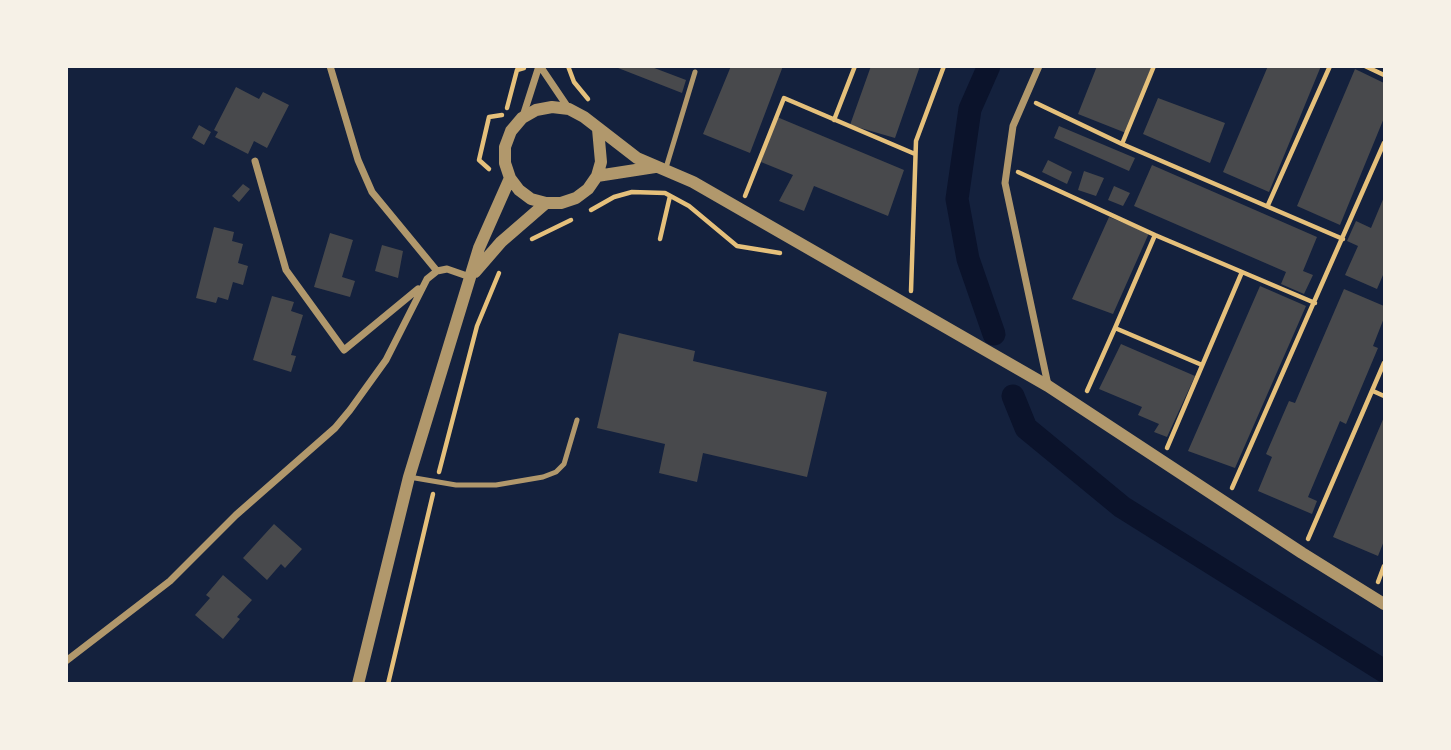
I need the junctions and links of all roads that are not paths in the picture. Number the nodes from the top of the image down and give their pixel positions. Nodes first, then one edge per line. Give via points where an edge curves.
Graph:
1 (330, 66) edge
2 (540, 66) edge
3 (1039, 66) edge
4 (695, 72) dead end
5 (569, 109) junction
6 (522, 118) junction
7 (598, 129) junction
8 (255, 162) dead end
9 (665, 171) junction
10 (597, 176) junction
11 (510, 178) junction
12 (546, 203) junction
13 (437, 271) junction
14 (470, 277) junction
15 (422, 286) junction
16 (1048, 386) junction
17 (577, 420) dead end
18 (408, 477) junction
19 (1384, 604) edge
20 (66, 661) edge
21 (358, 684) edge

1 - 13 street via 372,192
2 - 5 street
2 - 6 street
3 - 16 street via 1013,125 1005,183
4 - 9 lane
5 - 6 street via 544,108
5 - 7 street
6 - 11 street via 505,146
7 - 9 street via 637,158
7 - 10 street via 601,162
8 - 15 street via 286,270 344,350
9 - 10 street
9 - 16 street via 694,182
10 - 12 street via 576,198
11 - 12 street via 525,194
11 - 14 street
12 - 14 street
13 - 14 street via 447,269
13 - 15 street
14 - 18 street
15 - 20 street via 386,360 335,428 236,514 170,580
16 - 19 street
17 - 18 lane via 564,464 543,477 496,485 456,485
18 - 21 street

